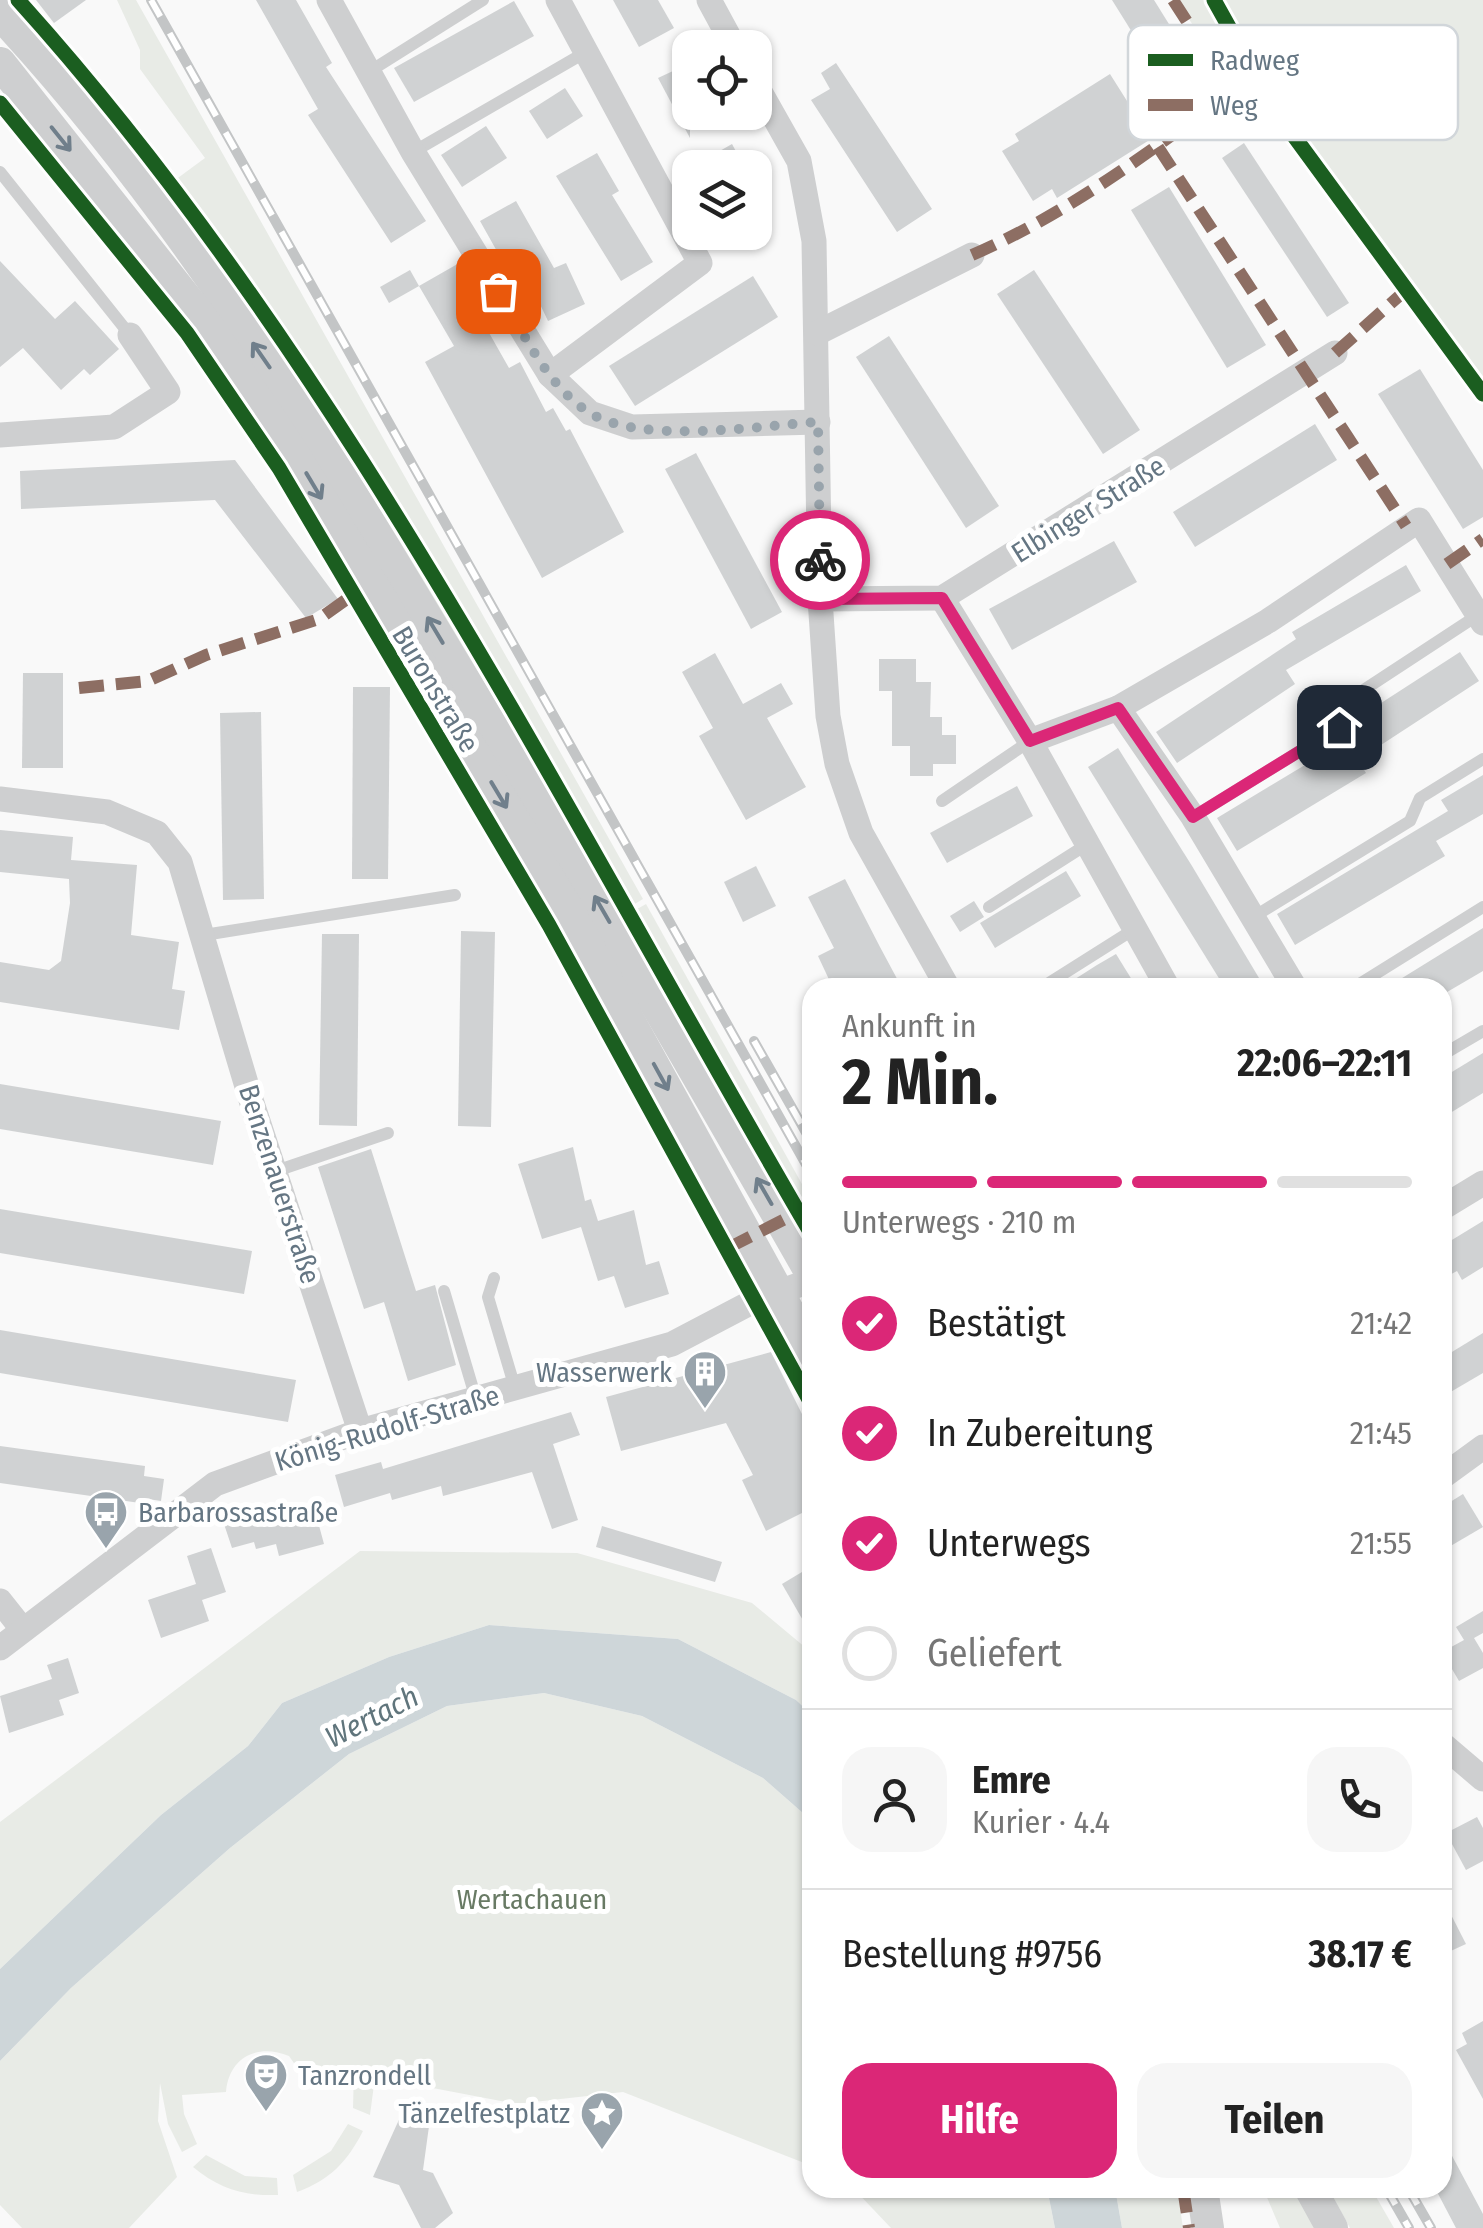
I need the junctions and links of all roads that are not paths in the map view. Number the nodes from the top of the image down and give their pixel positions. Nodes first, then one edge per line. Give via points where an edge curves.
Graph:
1 (329, 0) edge
2 (484, 0) edge
3 (558, 0) edge
4 (709, 0) edge
5 (0, 14) edge
6 (726, 30) edge
7 (586, 52) junction
8 (0, 63) edge
9 (366, 73) junction
10 (772, 113) edge
11 (413, 152) junction
12 (0, 172) edge
13 (972, 255) dead end
14 (817, 333) junction
15 (130, 335) joint
16 (1336, 354) dead end
17 (550, 376) junction
18 (818, 422) junction
19 (0, 434) edge
20 (942, 598) junction
21 (820, 599) junction
22 (1480, 619) edge
23 (1118, 708) junction
24 (1030, 741) junction
25 (1483, 759) edge
26 (0, 799) edge
27 (942, 801) dead end
28 (1193, 817) junction
29 (1086, 845) junction
30 (455, 894) dead end
31 (989, 907) dead end
32 (1483, 907) edge
33 (1255, 916) junction
34 (1136, 928) junction
35 (204, 935) junction
36 (943, 978) edge
37 (1058, 978) edge
38 (1163, 978) edge
39 (1289, 978) edge
40 (1369, 978) edge
41 (1483, 1031) edge
42 (1452, 1048) edge
43 (388, 1133) dead end
44 (276, 1171) junction
45 (1483, 1184) edge
46 (1452, 1202) edge
47 (802, 1260) edge
48 (494, 1278) dead end
49 (802, 1282) edge
50 (778, 1290) junction
51 (444, 1291) dead end
52 (802, 1335) edge
53 (515, 1388) junction
54 (476, 1399) junction
55 (360, 1431) junction
56 (1483, 1448) edge
57 (1452, 1470) edge
58 (0, 1601) edge
59 (22, 1630) junction
60 (0, 1648) edge
61 (1452, 1750) edge
62 (1477, 1765) edge
63 (1204, 2198) edge
64 (1316, 2198) edge
65 (1208, 2228) edge
66 (1332, 2228) edge

1 - 9 street
2 - 9 lane
3 - 7 street
4 - 6 street
47 -> 5 street, Buronstraße via 322,442 108,141
7 - 11 lane
7 - 17 street via 700,264
8 -> 50 street, Buronstraße via 205,322 298,458 570,913
9 - 11 street
10 - 14 street via 799,161 814,241
11 - 17 street
12 - 15 lane
13 - 14 street
14 - 18 street
15 - 19 street via 168,392 114,427
16 - 20 street, Elbinger Straße
17 - 18 street via 590,413 632,428
18 - 21 street
20 - 21 street
20 - 24 street
21 - 36 street via 828,716 845,796
22 - 23 street via 1419,520 1268,621
22 - 28 lane via 1352,697 1339,727
23 - 24 street
23 - 28 street
24 - 27 lane
24 - 29 street
25 - 33 lane via 1420,798 1410,821
26 - 35 street, Benzenauerstraße via 107,812 157,832 180,862
28 - 33 street
29 - 31 lane
29 - 34 street
30 - 35 lane
32 - 40 lane
33 - 39 street
34 - 37 lane
34 - 38 street
35 - 44 street, Benzenauerstraße
41 - 42 lane
43 - 44 lane
44 - 55 street, Benzenauerstraße
45 - 46 street
48 - 53 lane via 488,1298
49 - 50 street, König-Rudolf-Straße
50 - 52 street, Buronstraße
50 - 53 street, König-Rudolf-Straße via 672,1344 569,1364
51 - 54 lane
53 - 54 street, König-Rudolf-Straße
54 - 55 street, König-Rudolf-Straße
55 - 59 street, König-Rudolf-Straße via 216,1484
56 - 57 street
58 - 59 street
59 - 60 street, König-Rudolf-Straße
61 - 62 street
63 - 65 street
64 - 66 street

